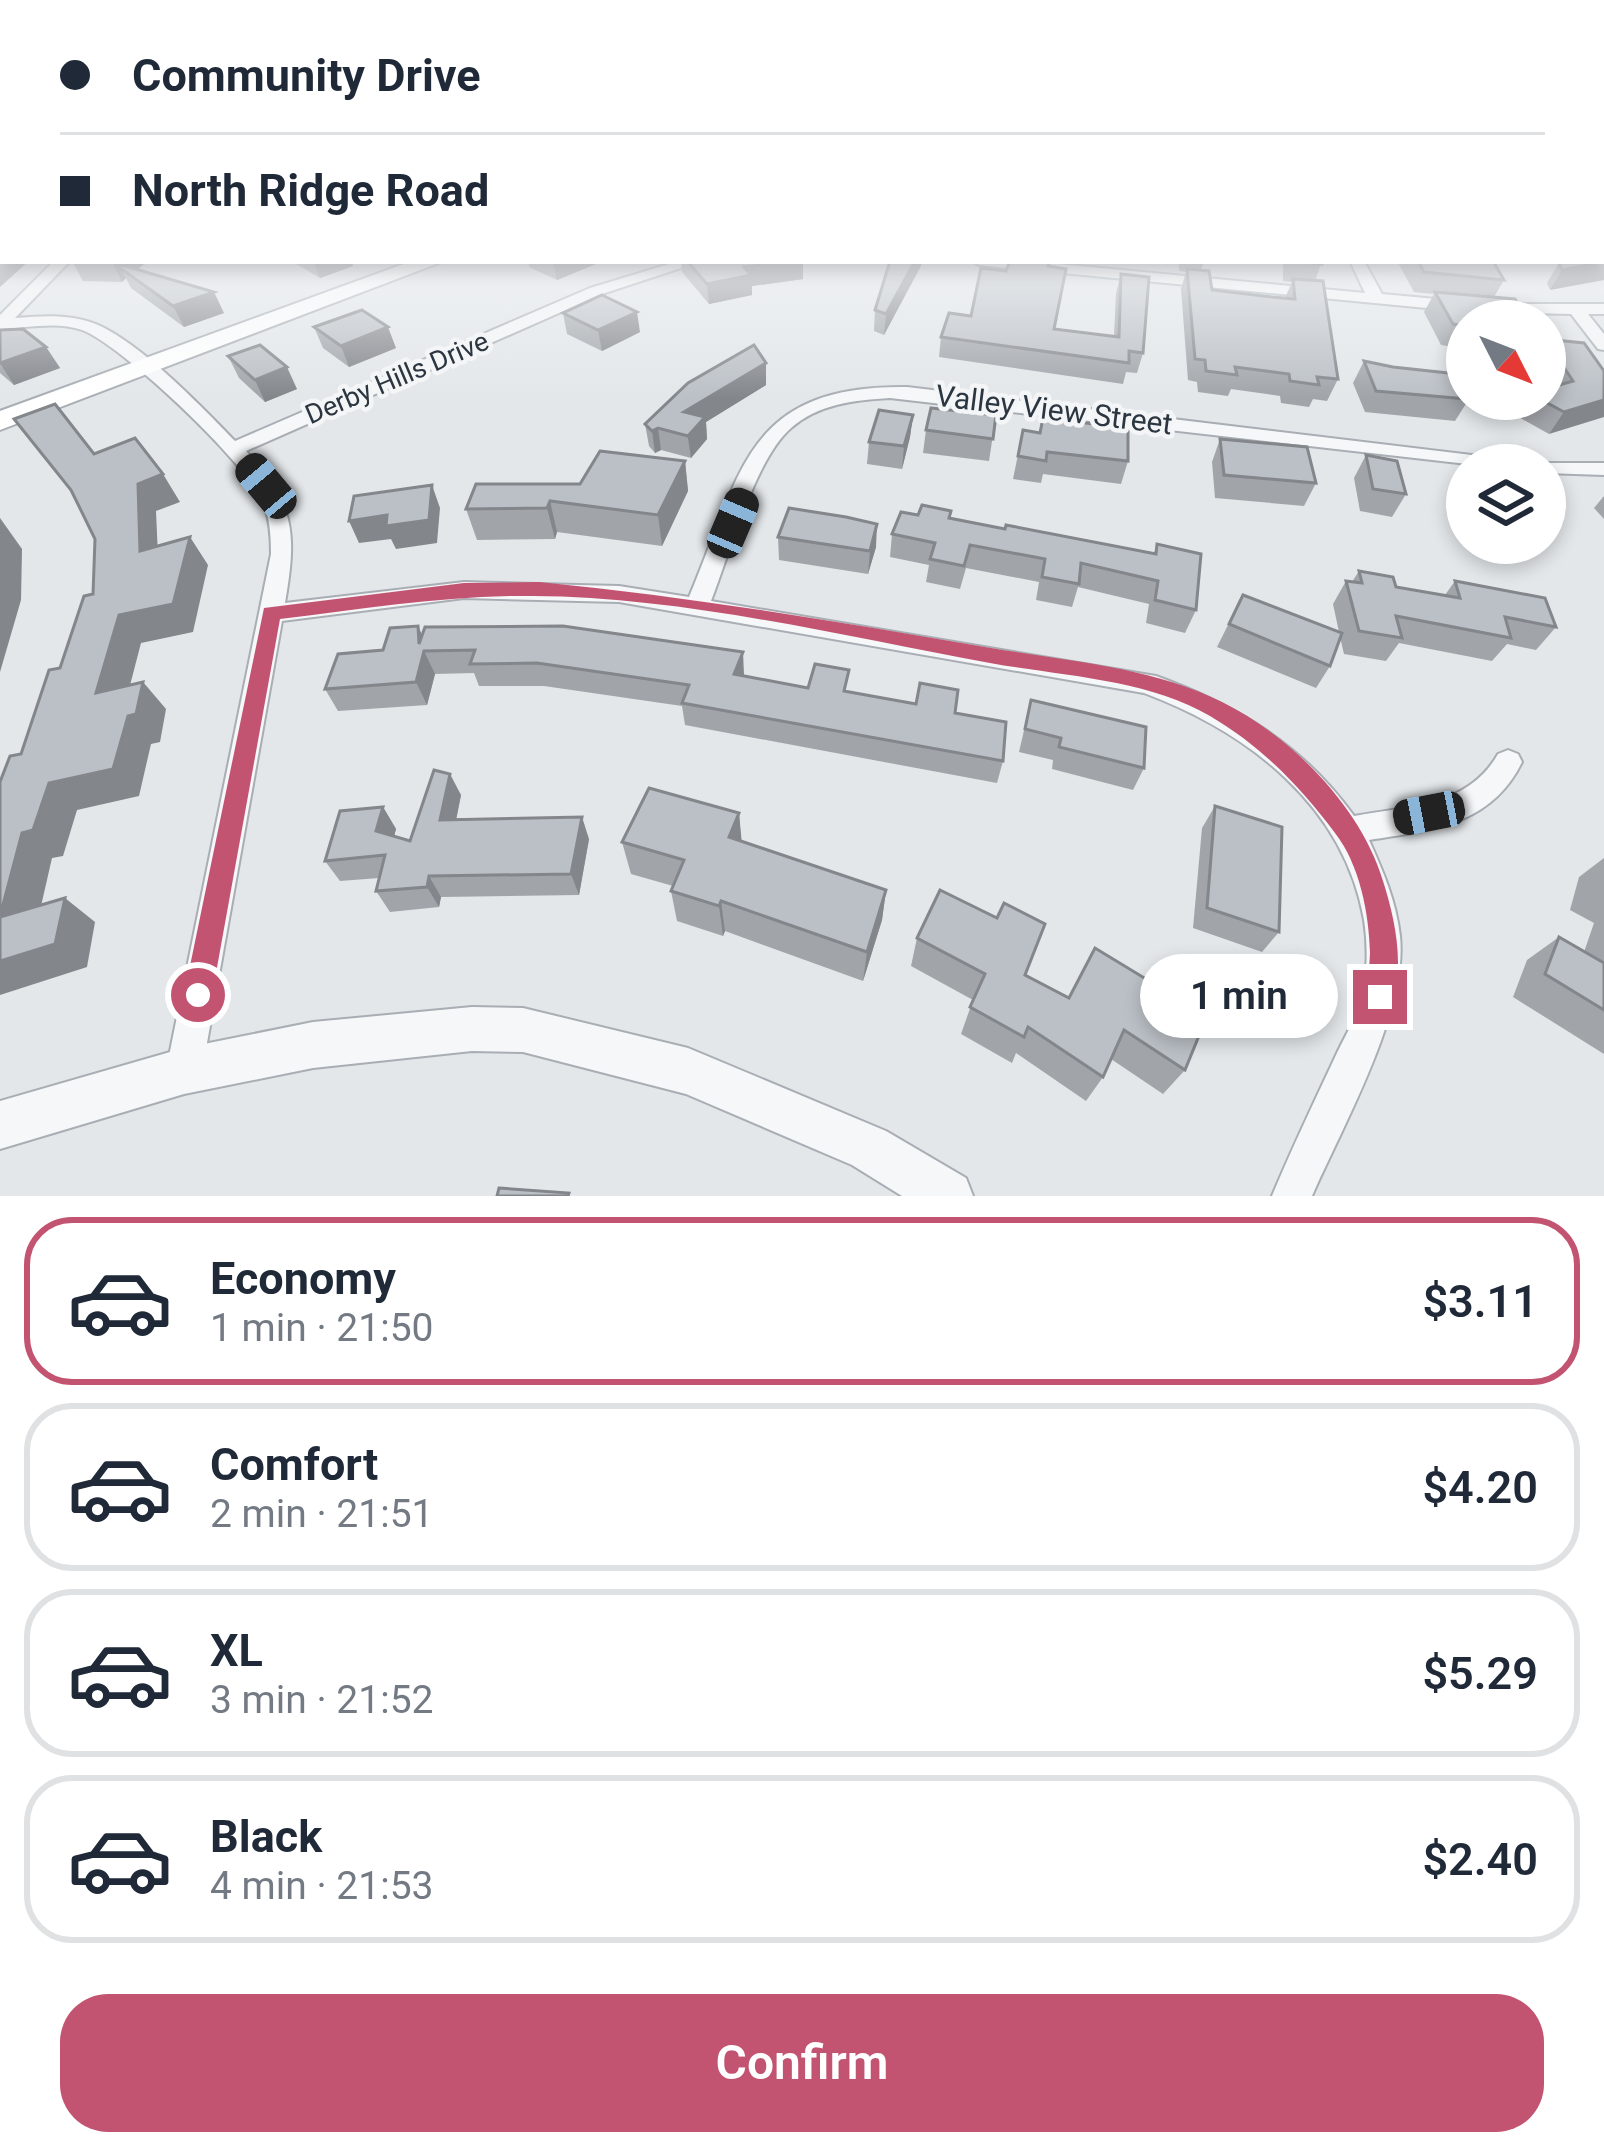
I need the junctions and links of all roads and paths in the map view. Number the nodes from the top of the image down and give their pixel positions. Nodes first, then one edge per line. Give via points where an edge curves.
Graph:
1 (37, 287) edge
2 (357, 287) edge
3 (610, 287) edge
4 (1277, 287) edge
5 (1370, 287) edge
6 (1376, 298) junction
7 (1604, 309) edge
8 (1577, 311) junction
9 (0, 324) edge
10 (1604, 345) edge
11 (142, 369) junction
12 (0, 421) edge
13 (234, 449) junction
14 (1446, 455) edge
15 (1566, 468) edge
16 (1604, 469) edge
17 (698, 604) junction
18 (272, 613) junction
19 (1508, 762) dead end
20 (1348, 830) junction
21 (184, 1071) junction
22 (0, 1125) edge
23 (948, 1196) edge
24 (1292, 1196) edge

1 - 9 street
2 - 11 main road
3 - 13 street, Derby Hills Drive
4 - 6 street
5 - 6 street
6 - 8 street
7 - 8 street
8 - 10 street
9 - 11 street via 89,326
11 - 12 main road
11 - 13 street
13 - 18 street via 279,516
14 - 17 street, Valley View Street via 866,393 816,406 770,438
15 - 16 street
17 - 18 street via 464,590
17 - 20 street via 1170,690 1268,742
18 - 21 street
19 - 20 street via 1493,790 1468,805
20 - 24 street via 1379,912 1380,997
21 - 22 street
21 - 23 street via 332,1042 523,1030 688,1071 869,1148

